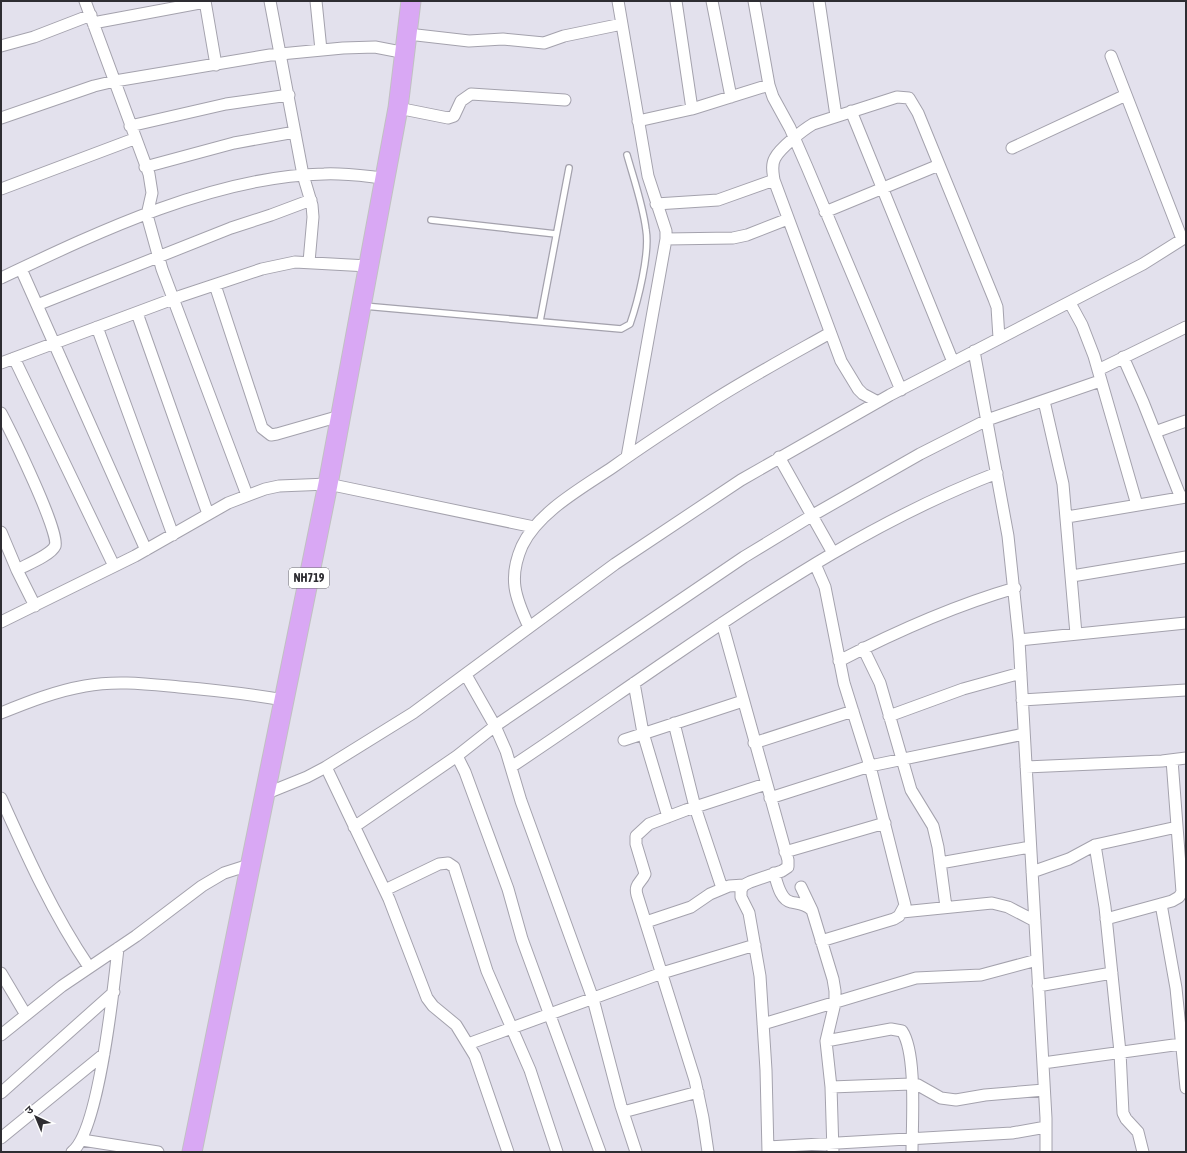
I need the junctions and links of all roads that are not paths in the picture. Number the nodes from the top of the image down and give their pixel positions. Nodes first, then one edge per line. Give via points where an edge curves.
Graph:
1 (85, 1) edge
2 (205, 1) edge
3 (270, 1) edge
4 (316, 1) edge
5 (411, 1) edge
6 (618, 1) edge
7 (676, 1) edge
8 (712, 1) edge
9 (754, 1) edge
10 (819, 1) edge
11 (92, 19) junction
12 (622, 24) junction
13 (408, 34) junction
14 (1, 46) edge
15 (321, 50) junction
16 (406, 53) junction
17 (280, 54) junction
18 (1111, 56) dead end
19 (216, 65) junction
20 (115, 81) junction
21 (768, 85) junction
22 (289, 95) junction
23 (1126, 95) junction
24 (731, 97) junction
25 (564, 100) dead end
26 (398, 108) junction
27 (692, 109) junction
28 (851, 111) junction
29 (836, 116) junction
30 (1, 118) edge
31 (638, 121) junction
32 (130, 126) junction
33 (295, 132) junction
34 (134, 138) junction
35 (794, 138) junction
36 (1012, 148) dead end
37 (627, 155) dead end
38 (939, 165) junction
39 (145, 167) junction
40 (569, 168) dead end
41 (303, 175) junction
42 (384, 178) junction
43 (774, 180) junction
44 (1, 189) edge
45 (882, 189) junction
46 (311, 200) junction
47 (656, 204) junction
48 (825, 212) junction
49 (148, 215) junction
50 (788, 219) junction
51 (431, 220) dead end
52 (556, 234) junction
53 (1184, 238) edge
54 (666, 239) junction
55 (158, 256) junction
56 (309, 262) junction
57 (368, 266) junction
58 (21, 269) junction
59 (1, 278) edge
60 (215, 285) junction
61 (172, 299) junction
62 (1070, 303) junction
63 (37, 305) junction
64 (361, 306) junction
65 (137, 313) junction
66 (540, 321) junction
67 (97, 327) junction
68 (1185, 329) edge
69 (830, 333) junction
70 (999, 338) junction
71 (54, 343) junction
72 (974, 351) junction
73 (1123, 357) junction
74 (14, 358) junction
75 (953, 362) junction
76 (1, 363) edge
77 (1098, 370) junction
78 (1100, 382) junction
79 (901, 390) junction
80 (1044, 401) junction
81 (878, 402) junction
82 (1, 413) edge
83 (340, 416) junction
84 (988, 420) junction
85 (1186, 421) edge
86 (1155, 432) junction
87 (627, 457) junction
88 (779, 457) junction
89 (998, 473) junction
90 (328, 484) junction
91 (247, 496) junction
92 (1183, 497) edge
93 (1137, 505) junction
94 (208, 514) junction
95 (813, 515) junction
96 (1067, 516) junction
97 (534, 527) junction
98 (1, 533) edge
99 (172, 535) junction
100 (146, 550) junction
101 (833, 553) junction
102 (1186, 557) edge
103 (815, 564) junction
104 (114, 566) junction
105 (17, 570) junction
106 (1072, 576) junction
107 (1015, 588) junction
108 (35, 606) junction
109 (1, 622) edge
110 (722, 623) junction
111 (1186, 623) edge
112 (529, 627) junction
113 (1076, 634) junction
114 (1019, 640) junction
115 (863, 648) junction
116 (839, 661) junction
117 (1021, 673) junction
118 (466, 675) junction
119 (634, 683) junction
120 (1186, 690) edge
121 (284, 700) junction
122 (1022, 700) junction
123 (743, 701) junction
124 (853, 711) junction
125 (1, 713) edge
126 (889, 716) junction
127 (674, 723) junction
128 (495, 726) junction
129 (643, 734) junction
130 (1024, 734) junction
131 (624, 740) dead end
132 (754, 743) junction
133 (457, 756) junction
134 (1186, 758) edge
135 (902, 760) junction
136 (1172, 760) junction
137 (326, 766) junction
138 (870, 766) junction
139 (1026, 767) junction
140 (511, 768) junction
141 (766, 784) junction
142 (265, 794) junction
143 (1, 798) edge
144 (770, 798) junction
145 (695, 807) junction
146 (668, 817) junction
147 (1180, 821) edge
148 (885, 823) junction
149 (354, 827) junction
150 (1095, 845) junction
151 (1030, 847) junction
152 (785, 852) junction
153 (940, 863) junction
154 (249, 865) junction
155 (1032, 872) junction
156 (774, 873) junction
157 (744, 885) junction
158 (801, 887) dead end
159 (722, 888) junction
160 (385, 890) junction
161 (1184, 892) edge
162 (1161, 904) junction
163 (946, 907) junction
164 (812, 910) junction
165 (902, 912) junction
166 (1106, 919) junction
167 (1035, 921) junction
168 (646, 922) junction
169 (821, 941) junction
170 (755, 945) junction
171 (118, 948) junction
172 (1037, 960) junction
173 (89, 967) junction
174 (1, 973) edge
175 (662, 973) junction
176 (1112, 973) junction
177 (1038, 986) junction
178 (114, 992) junction
179 (592, 999) junction
180 (835, 1003) junction
181 (550, 1014) junction
182 (26, 1015) junction
183 (763, 1024) junction
184 (512, 1027) junction
185 (1, 1035) edge
186 (826, 1041) junction
187 (468, 1044) junction
188 (1181, 1044) junction
189 (1120, 1052) junction
190 (104, 1054) junction
191 (1043, 1063) junction
192 (1185, 1064) edge
193 (911, 1084) junction
194 (832, 1087) junction
195 (1186, 1088) edge
196 (1044, 1090) junction
197 (698, 1092) junction
198 (1, 1093) edge
199 (623, 1112) junction
200 (1046, 1127) junction
201 (1, 1138) edge
202 (912, 1139) junction
203 (82, 1140) junction
204 (833, 1148) edge
205 (768, 1149) edge
206 (72, 1152) edge
207 (158, 1152) edge
208 (192, 1152) edge
209 (508, 1152) edge
210 (557, 1152) edge
211 (600, 1152) edge
212 (636, 1152) edge
213 (708, 1152) edge
214 (912, 1152) edge
215 (1046, 1152) edge
216 (1143, 1152) edge

1 - 11 street
2 - 11 street
2 - 19 street
3 - 17 street
4 - 15 street
5 - 13 highway, NH719
6 - 12 street
7 - 27 street
8 - 24 street
9 - 21 street
10 - 29 street
11 - 14 street
11 - 20 street
12 - 13 street via 564,36 544,43 503,39 469,42
12 - 31 street
13 - 16 highway, NH719
15 - 16 street via 365,46
15 - 17 street
16 - 26 highway, NH719
17 - 19 street
17 - 22 street
18 - 23 street
19 - 20 street
20 - 30 street
20 - 32 street
21 - 24 street
21 - 35 street
22 - 32 street via 226,104
22 - 33 street
23 - 36 street
23 - 53 street
24 - 27 street
25 - 26 street via 471,94 461,101 454,116 448,118
26 - 42 highway, NH719
27 - 31 street
28 - 29 street
28 - 38 street via 897,97 909,98 918,113
28 - 45 street
29 - 35 street via 813,124
31 - 47 street
32 - 34 street
33 - 39 street via 234,143
33 - 41 street
34 - 39 street
34 - 44 street
35 - 43 street via 775,156 772,169
35 - 48 street
37 - 66 lane via 647,231 635,312 630,324 621,329
38 - 45 street
38 - 70 street via 997,307
39 - 49 street via 152,193
40 - 52 lane
41 - 42 street via 339,174
41 - 46 street
41 - 49 street via 274,178 211,193
42 - 57 highway, NH719
43 - 47 street via 718,200
43 - 50 street
45 - 48 street
45 - 75 street
46 - 55 street
46 - 56 street via 313,217
47 - 54 street via 664,223
48 - 79 street
49 - 55 street
49 - 58 street
50 - 54 street via 748,235 733,238
50 - 69 street
51 - 52 lane
52 - 66 lane
53 - 62 street via 1143,264
54 - 87 street
55 - 61 street
55 - 63 street
56 - 57 street
56 - 60 street via 282,264
57 - 64 highway, NH719
58 - 59 street
58 - 63 street
60 - 61 street
60 - 83 street via 258,419 266,432 277,434
61 - 65 street
61 - 91 street
62 - 70 street
62 - 77 street via 1089,341
63 - 71 street
64 - 66 lane
64 - 83 highway, NH719
65 - 67 street
65 - 94 street
67 - 71 street
67 - 99 street
68 - 73 street
69 - 81 street via 846,371 863,394
69 - 87 street via 716,399
70 - 72 street
71 - 74 street
71 - 100 street
72 - 75 street
72 - 84 street
73 - 77 street
73 - 86 street
74 - 76 street
74 - 104 street
75 - 79 street
77 - 78 street
78 - 80 street
78 - 93 street
79 - 81 street
80 - 84 street
80 - 96 street via 1063,484
81 - 88 street
82 - 105 street via 57,540 55,547 46,554
83 - 90 highway, NH719
84 - 89 street
84 - 95 street via 920,454
85 - 86 street
86 - 92 street
87 - 97 street via 562,502
88 - 95 street
88 - 112 street via 641,546
89 - 101 street via 917,507
89 - 107 street
90 - 91 street via 279,486
90 - 97 street
90 - 121 highway, NH719
91 - 94 street
92 - 93 street
93 - 96 street
94 - 99 street
95 - 101 street
95 - 128 street via 744,557
96 - 106 street
97 - 112 street via 519,555 514,579 518,602
98 - 105 street
99 - 100 street
100 - 104 street
101 - 103 street
102 - 106 street
103 - 110 street
103 - 116 street via 825,587
104 - 108 street
105 - 108 street
106 - 113 street
107 - 114 street
107 - 115 street via 965,604
108 - 109 street
110 - 119 street
110 - 123 street
111 - 113 street
112 - 118 street
113 - 114 street
114 - 117 street
115 - 116 street
115 - 126 street via 880,683
116 - 124 street
117 - 122 street
117 - 126 street via 963,689
118 - 128 street
118 - 137 street via 412,713
119 - 129 street
119 - 140 street
120 - 122 street
121 - 125 street via 251,694 120,682 68,690
121 - 142 highway, NH719
122 - 130 street
123 - 127 street
123 - 132 street
124 - 132 street
124 - 138 street
126 - 135 street
127 - 129 street
127 - 145 street
128 - 133 street
128 - 140 street
129 - 131 street
129 - 146 street
130 - 135 street
130 - 139 street
132 - 141 street
133 - 149 street
133 - 181 street via 508,889 522,939
134 - 136 street
135 - 138 street
135 - 153 street via 914,797 933,826
136 - 139 street
136 - 147 street
137 - 142 street via 307,777
137 - 149 street
138 - 144 street
138 - 148 street
139 - 151 street
140 - 179 street
141 - 144 street
141 - 145 street
142 - 154 highway, NH719
143 - 173 street via 66,933
144 - 152 street
145 - 146 street
145 - 159 street
146 - 168 street via 649,824 636,836 645,874 635,888
147 - 150 street
147 - 161 street
148 - 152 street
148 - 165 street via 904,898
149 - 160 street
150 - 155 street via 1069,860
150 - 166 street
151 - 153 street
151 - 155 street
152 - 156 street via 788,867
153 - 163 street
154 - 171 street via 214,878
154 - 208 highway, NH719
155 - 167 street
156 - 157 street
156 - 164 street via 785,899 806,905
157 - 159 street
157 - 170 street via 741,897 749,913
158 - 164 street
159 - 168 street via 691,907
160 - 184 street via 439,864 448,863 454,867 487,971
160 - 187 street via 427,998 456,1025
161 - 162 street via 1176,900
162 - 166 street
162 - 188 street via 1176,988
163 - 165 street
163 - 167 street via 992,903 1008,907
164 - 169 street
165 - 169 street via 894,919
166 - 176 street
167 - 172 street
168 - 175 street
169 - 180 street via 833,979
170 - 175 street
170 - 183 street
171 - 173 street
171 - 178 street
172 - 177 street
172 - 180 street via 980,975 916,978
173 - 182 street
174 - 182 street
175 - 179 street
175 - 197 street
176 - 177 street
176 - 189 street
177 - 191 street
178 - 190 street
178 - 198 street
179 - 181 street
179 - 199 street
180 - 183 street
180 - 186 street
181 - 184 street
181 - 211 street
182 - 185 street
183 - 205 street
184 - 187 street
184 - 210 street via 530,1070
186 - 193 street via 891,1029 902,1031 909,1045
186 - 194 street
187 - 209 street via 488,1090
188 - 189 street
188 - 192 street
189 - 191 street
189 - 216 street via 1123,1113 1138,1132
190 - 201 street
190 - 203 street
191 - 196 street
192 - 195 street
193 - 194 street
193 - 196 street via 918,1085 941,1098 956,1100
193 - 202 street
194 - 204 street
196 - 200 street
197 - 199 street
197 - 213 street
199 - 212 street
200 - 202 street via 1012,1133
200 - 215 street
202 - 204 street
202 - 214 street
203 - 206 street
203 - 207 street
204 - 205 street

